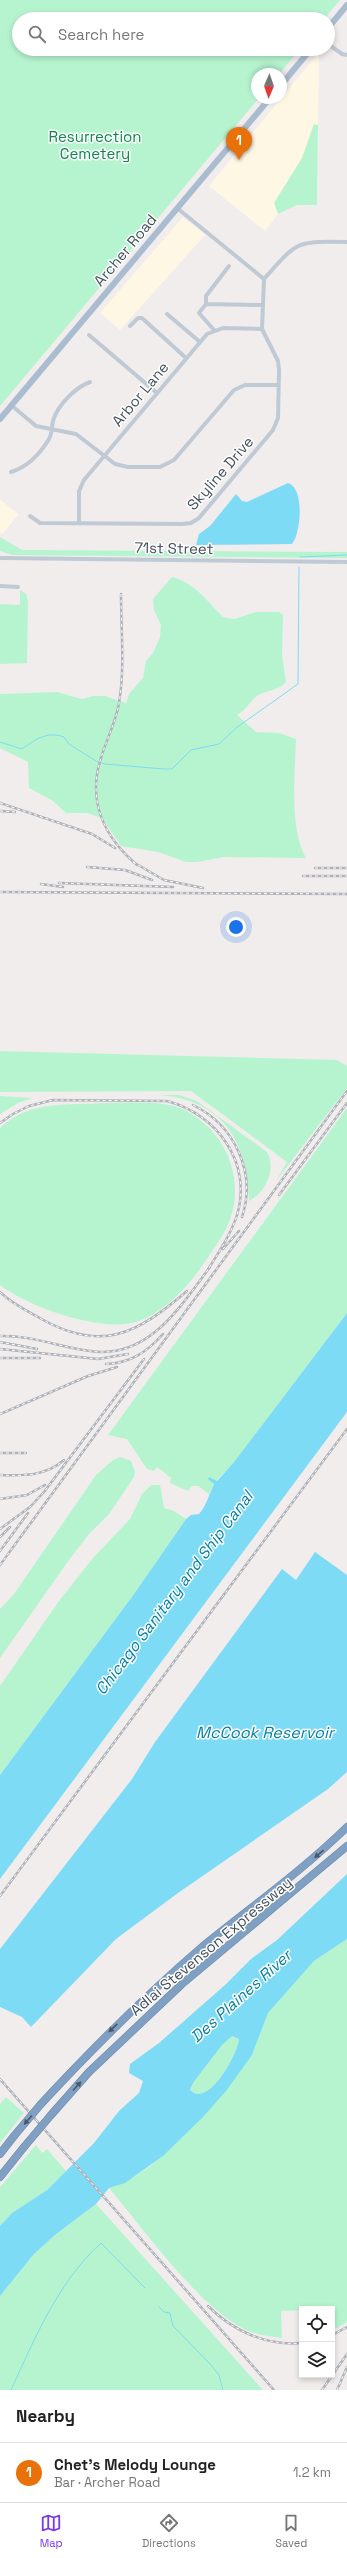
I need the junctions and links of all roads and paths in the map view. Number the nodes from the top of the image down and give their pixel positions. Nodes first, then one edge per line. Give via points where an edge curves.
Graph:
1 (346, 8) edge
2 (335, 20) edge
3 (335, 49) edge
4 (347, 55) edge
5 (305, 56) edge
6 (287, 78) edge
7 (265, 104) edge
8 (177, 208) junction
9 (347, 242) edge
10 (229, 266) dead end
11 (264, 279) junction
12 (206, 304) junction
13 (262, 305) junction
14 (167, 314) dead end
15 (130, 326) dead end
16 (262, 329) junction
17 (214, 330) junction
18 (90, 335) dead end
19 (200, 342) junction
20 (186, 358) junction
21 (90, 382) dead end
22 (278, 385) junction
23 (157, 393) junction
24 (11, 405) junction
25 (0, 419) edge
26 (52, 431) junction
27 (104, 456) junction
28 (11, 472) dead end
29 (30, 516) dead end
30 (79, 523) junction
31 (0, 558) edge
32 (347, 562) edge
33 (0, 586) edge
34 (18, 587) dead end
35 (347, 1826) edge
36 (347, 1846) edge
37 (0, 2154) edge
38 (0, 2177) edge

1 - 2 main road
3 - 4 street
5 - 6 main road
7 - 8 main road, Archer Road
8 - 11 street
8 - 24 main road, Archer Road
9 - 11 street via 311,241 296,246
10 - 12 street via 206,296
11 - 13 street
12 - 13 street
12 - 17 street via 199,313
13 - 16 street
14 - 19 street
15 - 20 street via 138,318 142,318
16 - 17 street
16 - 22 street, Skyline Drive via 278,362
17 - 19 street, Arbor Lane
18 - 23 street
19 - 20 street, Arbor Lane
20 - 23 street, Arbor Lane
21 - 26 street via 79,386 58,410 53,418
22 - 27 street via 245,385 234,390 174,460 166,465 125,467
22 - 30 street, Skyline Drive via 278,418 273,430 197,520 182,524
23 - 27 street, Arbor Lane
24 - 25 main road, Archer Road
24 - 26 street via 36,426
26 - 27 street via 76,434
26 - 28 street via 50,438 25,468
27 - 30 street, Arbor Lane via 80,486
29 - 30 street, Skyline Drive via 40,523
31 - 32 street, 71st Street
33 - 34 street
35 -> 37 highway, Adlai Stevenson Expressway, bridge via 321,1852 158,1985 82,2059
38 -> 36 highway, Adlai Stevenson Expressway, bridge via 89,2072 182,1984

